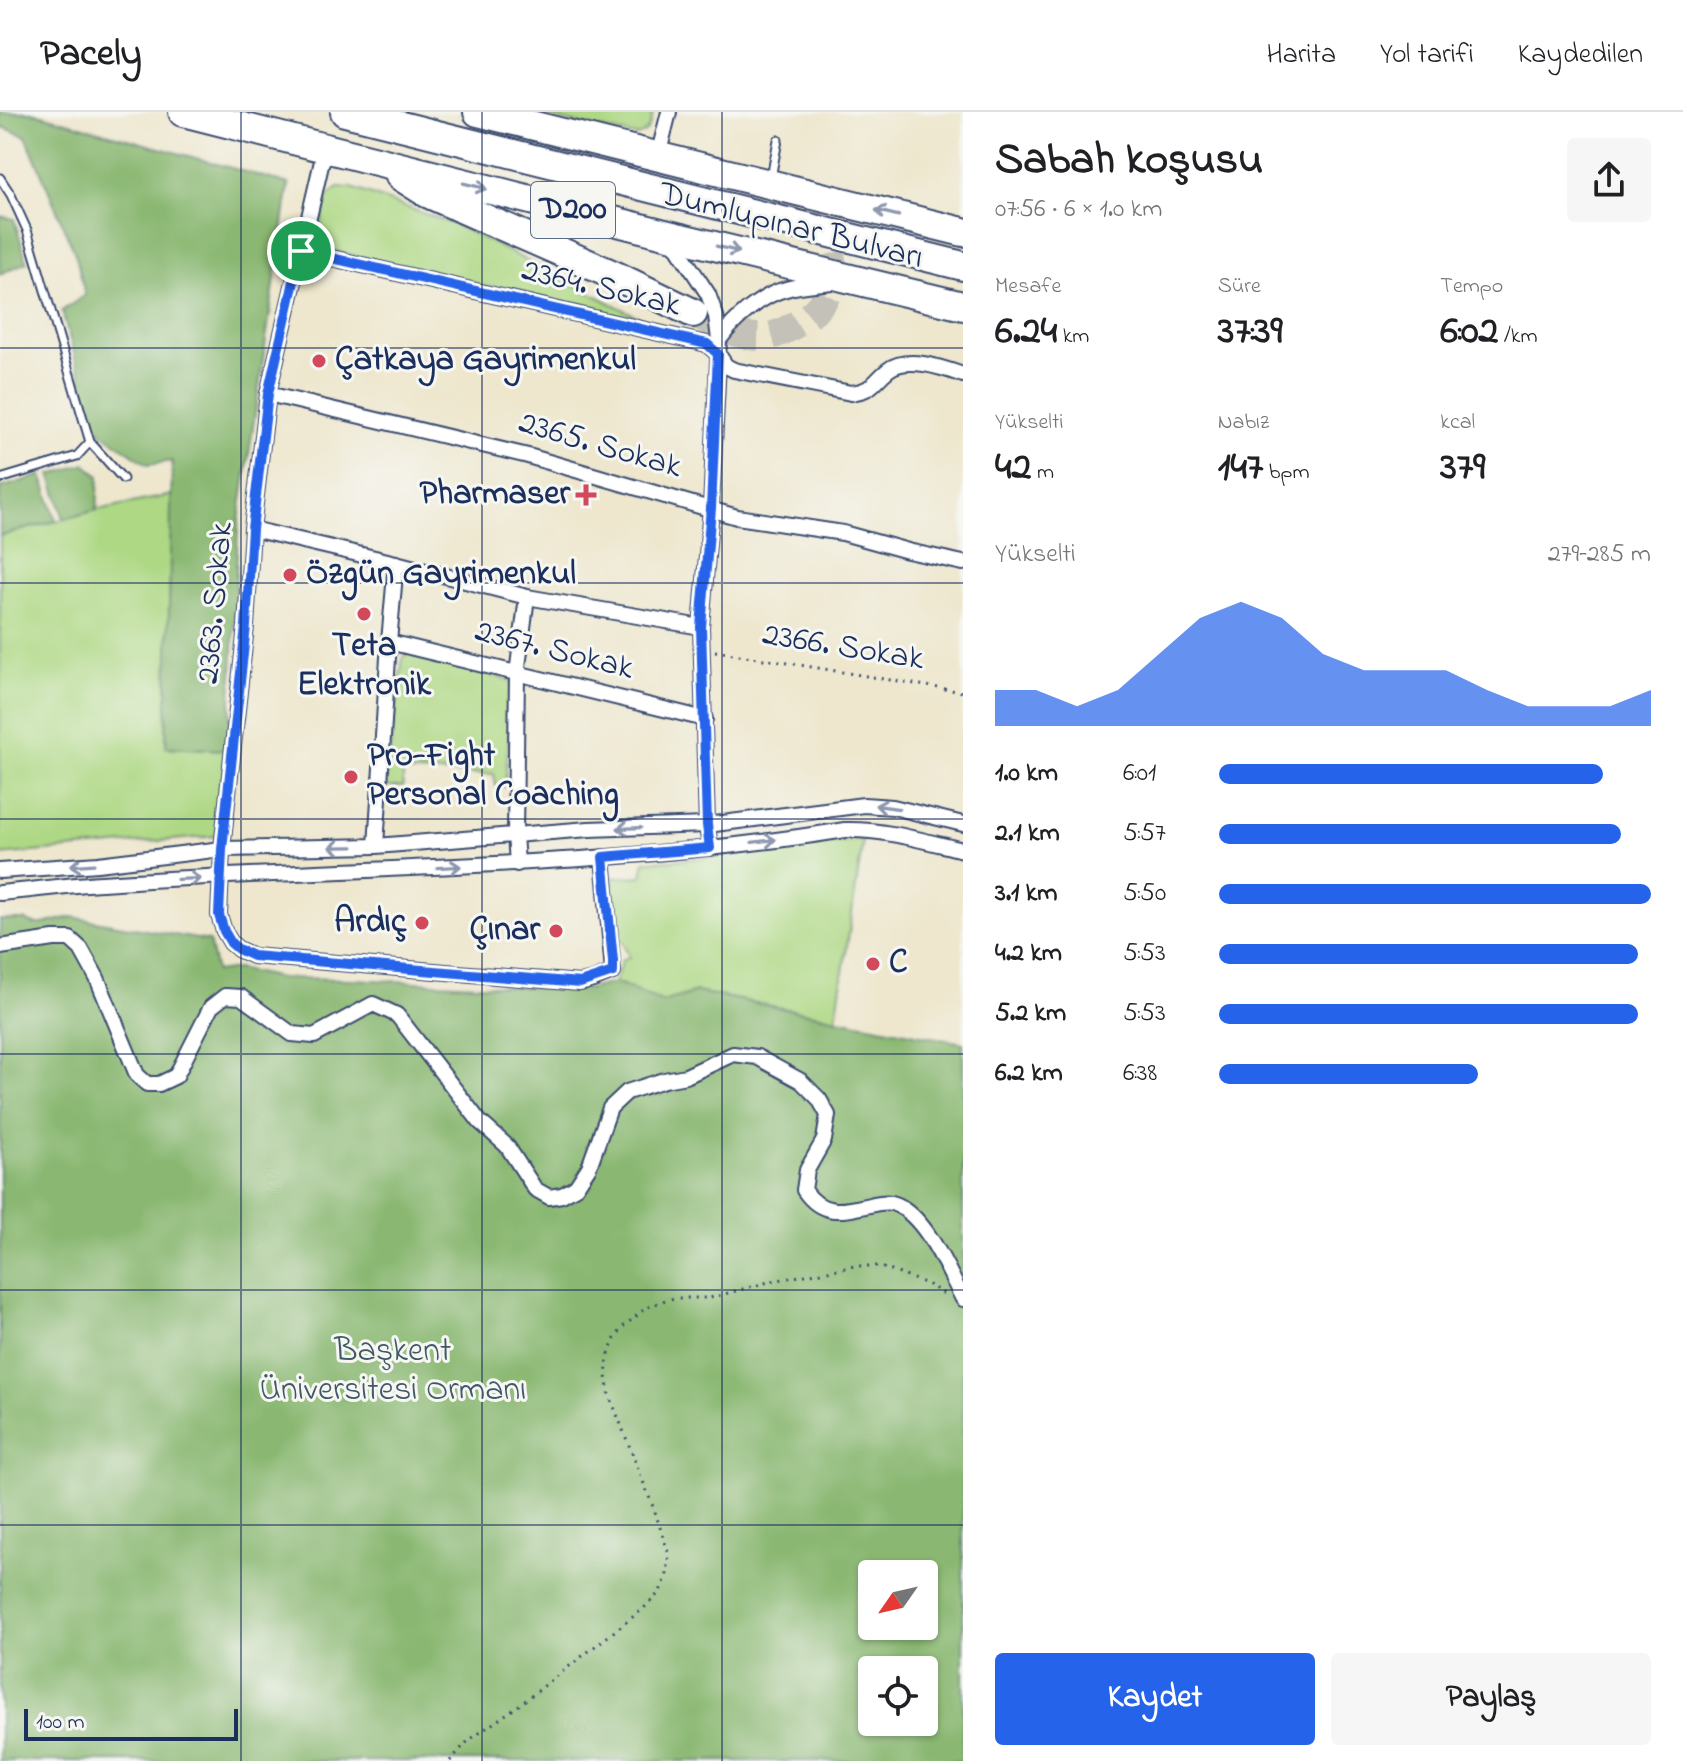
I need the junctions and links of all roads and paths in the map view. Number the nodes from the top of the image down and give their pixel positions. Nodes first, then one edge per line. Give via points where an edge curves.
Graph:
1 (183, 112) edge
2 (345, 112) edge
3 (425, 112) edge
4 (478, 112) edge
5 (669, 112) edge
6 (778, 140) dead end
7 (325, 148) junction
8 (658, 156) junction
9 (372, 159) junction
10 (0, 178) edge
11 (772, 190) junction
12 (11, 195) junction
13 (0, 198) edge
14 (963, 232) edge
15 (669, 235) junction
16 (301, 251) junction
17 (963, 266) edge
18 (853, 279) junction
19 (963, 306) edge
20 (693, 313) tunnel mouth
21 (719, 347) junction
22 (963, 375) edge
23 (268, 394) junction
24 (90, 442) junction
25 (0, 479) edge
26 (123, 479) dead end
27 (711, 508) junction
28 (252, 529) junction
29 (396, 563) junction
30 (963, 563) edge
31 (527, 597) junction
32 (701, 627) junction
33 (389, 642) junction
34 (715, 651) dead end
35 (517, 674) junction
36 (963, 692) edge
37 (705, 719) junction
38 (963, 824) edge
39 (707, 825) junction
40 (515, 834) junction
41 (376, 846) junction
42 (710, 848) junction
43 (222, 849) junction
44 (963, 850) edge
45 (603, 857) junction
46 (517, 864) junction
47 (0, 871) edge
48 (221, 878) junction
49 (0, 893) edge
50 (0, 947) edge
51 (957, 1300) edge
52 (450, 1761) edge

1 - 7 highway, Dumlupınar Bulvarı / D200
2 - 17 highway, Dumlupınar Bulvarı / D200
3 - 11 highway via 576,151
4 - 8 highway, Dumlupınar Bulvarı
5 - 8 street
6 - 11 lane
7 - 9 highway, Dumlupınar Bulvarı / D200
7 - 16 street, 2363. Sokak
8 - 11 highway, Dumlupınar Bulvarı
9 -> 15 highway, Dumlupınar Bulvarı / D200
9 - 20 highway via 427,193
10 - 12 lane
14 -> 11 highway, Dumlupınar Bulvarı
12 - 13 lane
12 - 24 lane via 27,230
15 -> 18 highway, Dumlupınar Bulvarı / D200
15 - 21 street via 708,294
16 - 21 street, 2364. Sokak
16 - 23 street, 2363. Sokak
18 - 19 highway, Dumlupınar Bulvarı / D200
18 - 21 street via 776,292 731,324
21 - 22 street, 2364. Sokak via 726,366 734,370 851,393 864,391 902,363
21 - 27 street
23 - 27 street, 2365. Sokak via 528,456
23 - 28 street, 2363. Sokak
24 - 25 lane via 77,456
24 - 26 lane
27 - 30 street, 2365. Sokak
27 - 32 street
28 - 29 street
28 - 43 street, 2363. Sokak
29 - 31 street
29 - 33 street
31 - 32 street
31 - 35 street
32 - 37 street
33 - 35 street, 2367. Sokak
33 - 41 street
34 - 36 path, 2366. Sokak
35 - 37 street, 2367. Sokak
35 - 40 street
37 - 39 street
38 -> 39 street via 864,805
39 -> 40 street
39 - 42 street
40 - 41 street
40 - 46 street
41 -> 43 street
42 -> 44 street via 862,830
42 - 45 street
43 -> 47 street
43 - 48 street, 2363. Sokak
45 - 46 street
45 - 48 street, 2363. Sokak via 613,972 580,983 253,956 231,943 224,931 219,915
48 -> 46 street
49 -> 48 street
50 - 51 street via 70,939 81,949 137,1075 147,1084 176,1076 211,1007 225,996 241,997 292,1034 314,1036 373,1004 397,1015 480,1122 507,1146 535,1189 549,1197 576,1187 589,1167 610,1108 627,1092 686,1076 733,1054 757,1057 801,1081 828,1115 824,1140 807,1170 804,1190 811,1199 825,1210 894,1203 913,1215 926,1231
51 - 52 path via 878,1266 855,1266 710,1298 665,1300 624,1326 611,1348 607,1385 669,1555 664,1583 643,1609 468,1741

